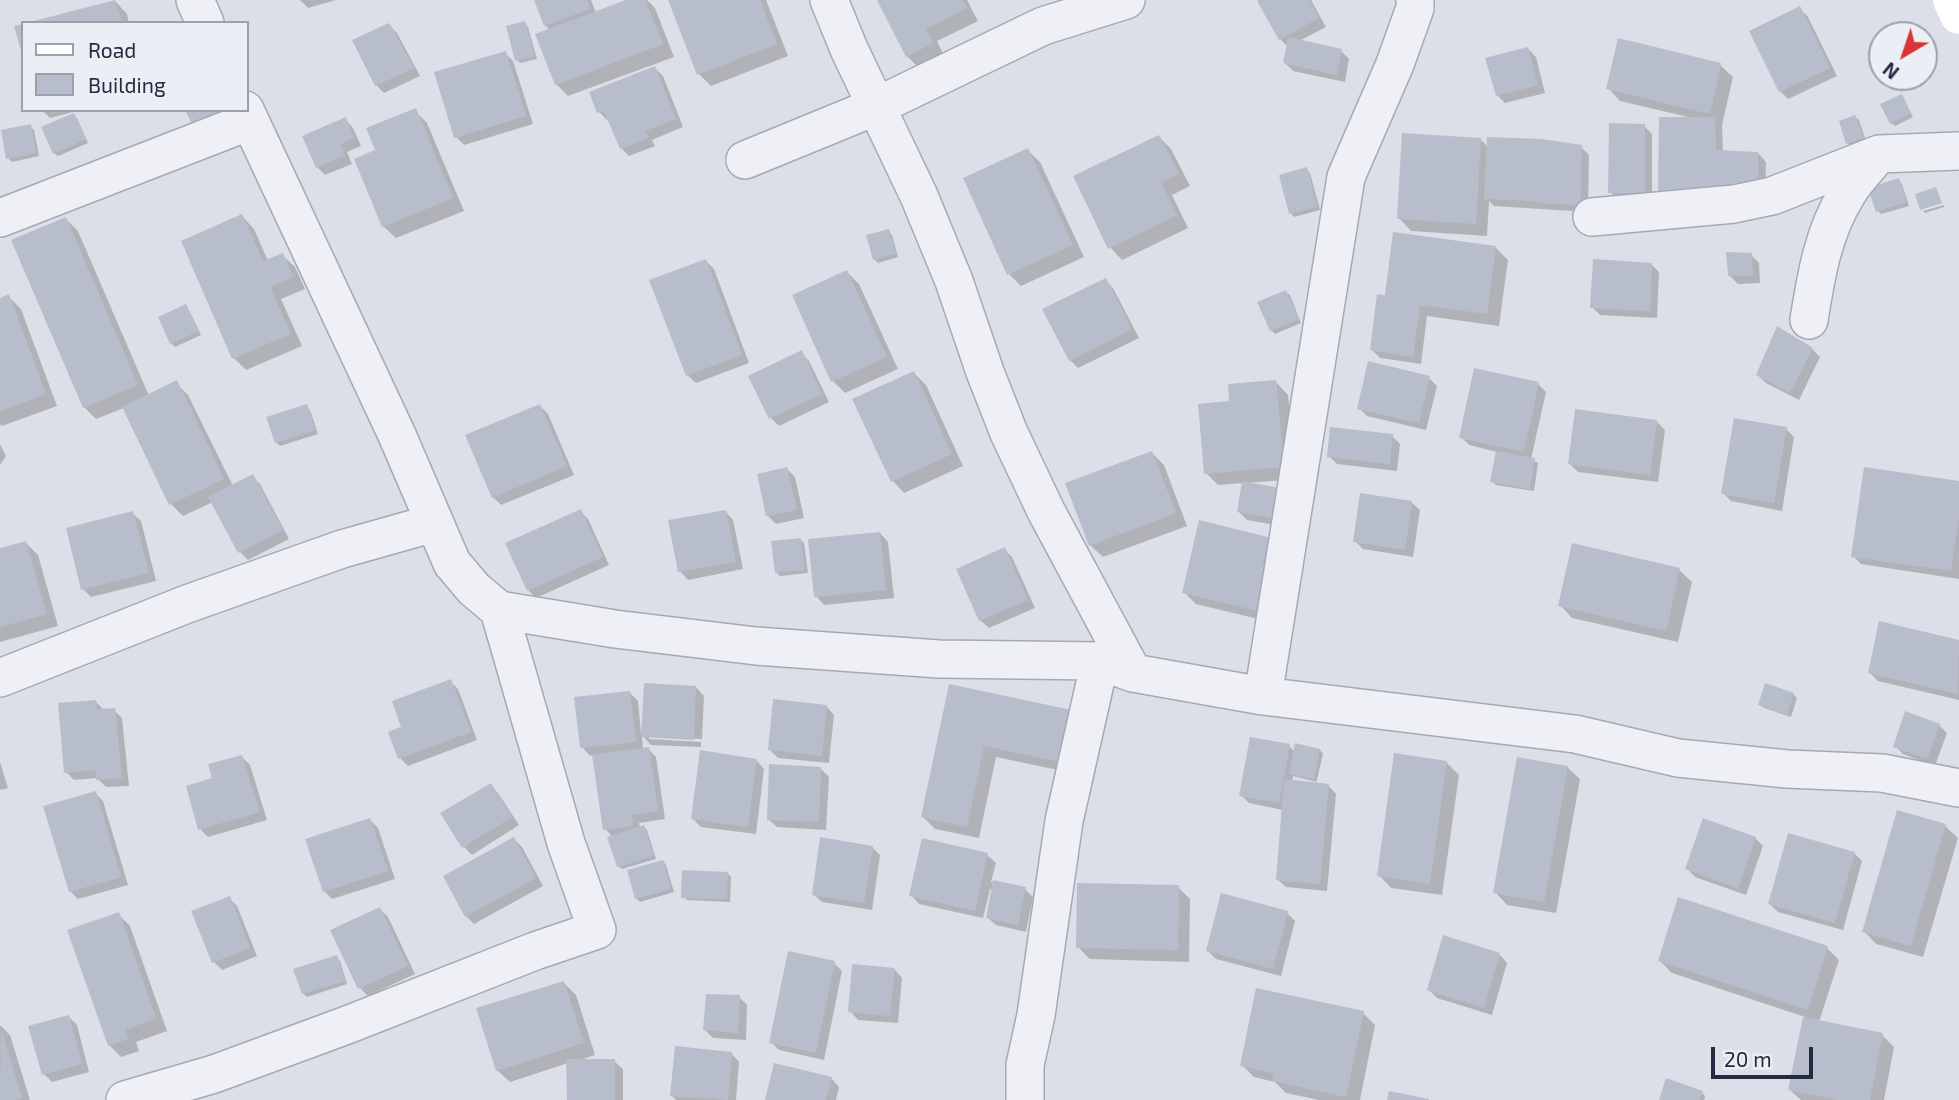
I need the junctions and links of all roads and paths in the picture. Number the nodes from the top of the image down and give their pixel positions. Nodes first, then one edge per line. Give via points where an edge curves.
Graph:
1 (195, 0) edge
2 (830, 0) edge
3 (1126, 0) edge
4 (1415, 0) edge
5 (1952, 0) edge
6 (1959, 15) edge
7 (204, 21) edge
8 (877, 106) junction
9 (248, 116) edge
10 (1959, 151) edge
11 (1879, 154) junction
12 (745, 160) dead end
13 (1592, 217) dead end
14 (0, 218) edge
15 (1809, 320) dead end
16 (434, 523) junction
17 (499, 610) junction
18 (1116, 667) junction
19 (0, 678) edge
20 (1263, 696) junction
21 (1959, 788) edge
22 (125, 1100) edge
23 (1025, 1100) edge

1 - 7 street
2 - 8 street
3 - 8 street via 1043,26
4 - 20 street via 1395,64 1346,177
5 - 6 street
8 - 12 street
8 - 18 street via 954,281 1009,433
9 - 14 street
9 - 16 street
10 - 11 street
11 - 13 street via 1772,196 1734,204
11 - 15 street via 1847,193 1829,230
16 - 17 street via 452,562
16 - 19 street via 226,590
17 - 18 street via 755,646
17 - 22 street via 566,843 597,930 214,1074
18 - 20 street
18 - 23 street via 1064,821 1026,1065
20 - 21 street via 1575,734 1678,758 1882,773

